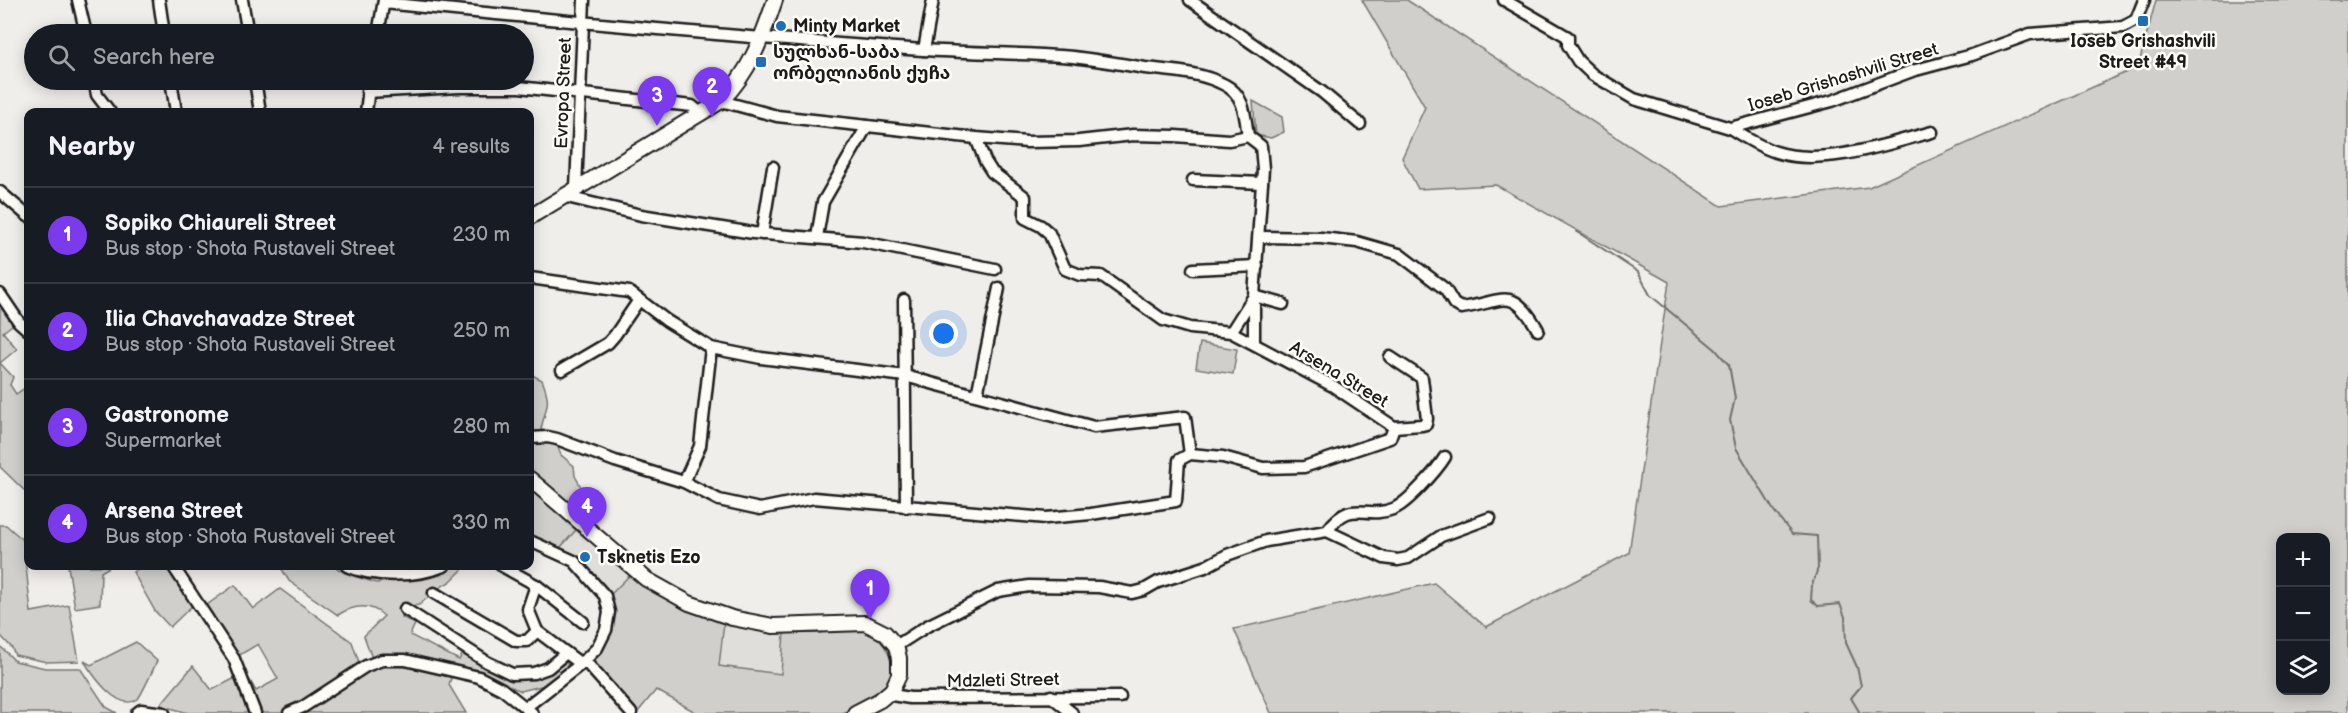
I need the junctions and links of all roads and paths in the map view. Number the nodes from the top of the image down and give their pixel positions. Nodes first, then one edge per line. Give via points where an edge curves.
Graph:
1 (78, 0) edge
2 (159, 0) edge
3 (242, 0) edge
4 (584, 0) edge
5 (775, 0) edge
6 (933, 0) edge
7 (1190, 0) edge
8 (1504, 0) edge
9 (2144, 0) edge
10 (384, 2) edge
11 (582, 23) junction
12 (84, 24) edge
13 (163, 24) edge
14 (246, 24) edge
15 (380, 24) edge
16 (762, 37) junction
17 (924, 50) junction
18 (534, 89) edge
19 (96, 90) edge
20 (173, 90) edge
21 (257, 90) edge
22 (428, 90) edge
23 (367, 92) joint
24 (580, 94) junction
25 (721, 101) junction
26 (107, 108) edge
27 (175, 108) edge
28 (260, 108) edge
29 (366, 108) edge
30 (702, 114) junction
31 (1360, 124) dead end
32 (867, 126) junction
33 (1730, 128) junction
34 (1932, 132) dead end
35 (1248, 136) junction
36 (976, 138) junction
37 (773, 167) dead end
38 (1193, 180) dead end
39 (1262, 183) junction
40 (576, 188) junction
41 (0, 192) edge
42 (562, 196) junction
43 (24, 213) edge
44 (534, 214) edge
45 (757, 233) junction
46 (817, 237) junction
47 (1259, 237) junction
48 (1257, 266) junction
49 (994, 268) dead end
50 (1193, 269) dead end
51 (534, 279) edge
52 (999, 288) dead end
53 (0, 294) edge
54 (1254, 296) junction
55 (639, 300) junction
56 (904, 300) dead end
57 (1283, 304) dead end
58 (24, 327) edge
59 (1538, 330) dead end
60 (1231, 332) junction
61 (1254, 343) junction
62 (711, 348) junction
63 (1390, 357) dead end
64 (562, 370) dead end
65 (905, 376) junction
66 (977, 395) junction
67 (1394, 427) junction
68 (534, 438) edge
69 (1190, 454) junction
70 (1445, 457) dead end
71 (534, 482) edge
72 (684, 482) junction
73 (906, 507) junction
74 (1490, 518) dead end
75 (1327, 531) junction
76 (534, 543) edge
77 (176, 570) edge
78 (360, 570) edge
79 (428, 570) edge
80 (509, 570) edge
81 (536, 585) junction
82 (434, 593) dead end
83 (405, 609) dead end
84 (583, 622) dead end
85 (537, 631) junction
86 (896, 646) junction
87 (566, 653) junction
88 (583, 662) junction
89 (886, 694) junction
90 (1051, 696) junction
91 (1120, 697) dead end
92 (529, 710) edge
93 (137, 713) edge
94 (164, 713) edge
95 (255, 713) edge
96 (289, 713) edge
97 (631, 713) edge
98 (855, 713) edge
99 (1072, 713) edge

1 - 12 street
2 - 13 street
3 - 14 street
4 - 11 street, Evropa Street
5 - 16 main road
6 - 17 street
7 - 31 street via 1322,92
8 - 33 street, Ioseb Grishashvili Street via 1568,37 1578,61 1593,75 1634,99
9 - 33 street, Ioseb Grishashvili Street via 2136,20 2123,27 2030,34 1832,101
10 - 11 street
10 - 15 street
11 - 16 street
11 - 24 street, Evropa Street
16 - 17 street
16 - 25 main road via 741,79
17 - 35 street via 1074,57 1207,78 1227,85 1239,97
18 - 24 street
19 - 26 street
20 - 27 street
21 - 28 street
22 - 23 street
23 - 29 street
24 - 30 street via 692,106
24 - 40 street, Evropa Street
25 - 30 main road
25 - 32 street via 777,116
30 - 40 main road
32 - 36 street
32 - 46 street via 823,202
33 - 34 street via 1776,152 1800,155 1854,153
35 - 36 street via 1229,140 1133,135 1027,142
35 - 39 street via 1261,146
36 - 60 street, Arsena Street via 992,172 1025,197 1025,218 1049,233 1065,269 1080,275 1101,276 1162,320 1190,328
37 - 45 street
38 - 39 street
39 - 47 street
40 - 42 main road
41 - 43 street
42 - 44 main road
42 - 45 street via 641,215
45 - 46 street
46 - 49 street via 863,242
47 - 48 street
47 - 59 street via 1358,242 1399,254 1444,289 1461,308 1513,299 1521,304
48 - 50 street
48 - 54 street
51 - 55 street via 629,292
52 - 66 street
53 - 58 street
54 - 57 street
54 - 60 street
54 - 61 street
55 - 62 street
55 - 64 street via 608,343
56 - 65 street
60 - 61 street, Arsena Street
61 - 67 street, Arsena Street via 1333,386
62 - 65 street
62 - 72 street via 700,446
63 - 67 street via 1422,378 1427,419 1422,425
65 - 66 street
65 - 73 street
66 - 69 street via 1094,427 1185,417
67 - 69 street, Arsena Street via 1390,438 1304,467 1263,468 1224,457
68 - 72 street via 548,437
69 - 73 street via 1179,460 1176,501 1046,518
70 - 75 street via 1437,471 1394,509 1346,512
71 - 86 main road via 646,579 689,603 732,618 773,626 865,623 885,633
72 - 73 street via 719,500 760,509 814,498
74 - 75 street via 1451,532 1398,560 1384,558
75 - 86 street via 1266,541 1158,582 1144,591 1029,586 998,591
76 - 88 street via 574,561 605,596 609,612 606,630 597,648
77 - 95 street via 234,659
78 - 79 street via 376,575
80 - 81 street
81 - 84 street
81 - 85 street via 528,609
82 - 85 street via 516,641 527,641
83 - 87 street via 512,674 548,668
85 - 87 street
86 - 89 main road via 899,675
87 - 88 street
88 - 92 street
88 - 97 street
89 - 90 street, Mdzleti Street via 910,698
89 - 98 main road
90 - 91 street, Mdzleti Street
90 - 99 street
92 - 96 street via 502,688 479,677 405,660 382,660
93 - 94 street

